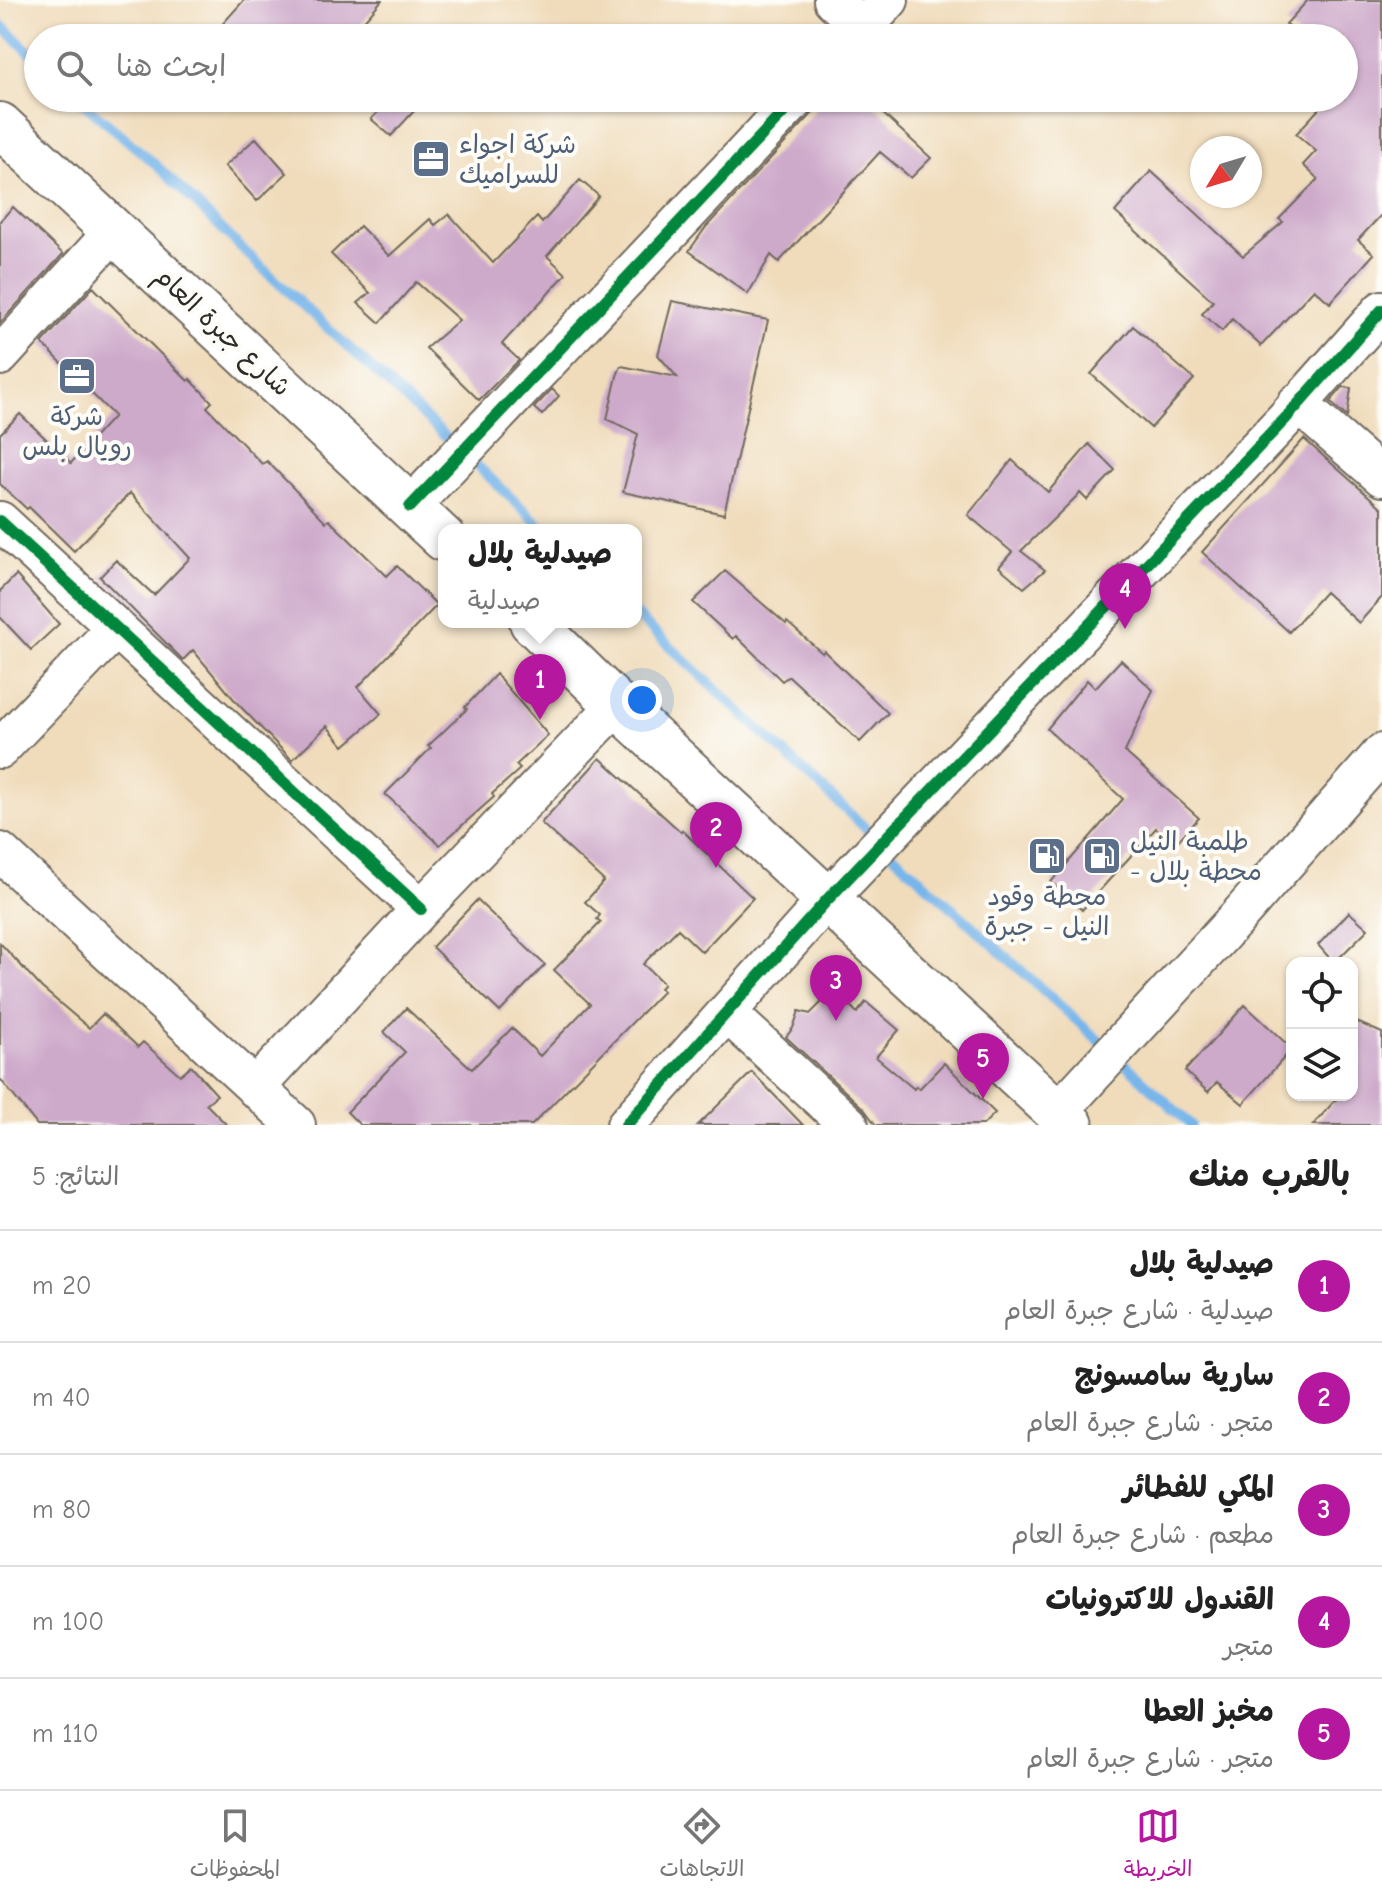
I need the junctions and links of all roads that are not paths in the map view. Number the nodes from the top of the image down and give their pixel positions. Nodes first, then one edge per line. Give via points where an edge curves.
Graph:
1 (833, 0) edge
2 (889, 0) edge
3 (851, 24) edge
4 (866, 24) edge
5 (784, 112) edge
6 (0, 125) edge
7 (115, 230) junction
8 (1382, 310) edge
9 (0, 356) edge
10 (1297, 403) junction
11 (1382, 477) edge
12 (410, 507) junction
13 (0, 521) edge
14 (438, 533) edge
15 (538, 628) edge
16 (115, 629) junction
17 (617, 705) junction
18 (0, 749) edge
19 (1382, 753) edge
20 (0, 852) edge
21 (827, 900) junction
22 (421, 909) junction
23 (727, 1013) junction
24 (255, 1088) junction
25 (1064, 1119) edge
26 (296, 1125) edge
27 (626, 1125) edge
28 (849, 1125) edge

1 - 3 street
2 - 4 street
5 - 12 street
6 - 7 main road, شارع جبرة العام
7 - 9 street
7 - 12 main road, شارع جبرة العام
8 - 10 street
10 - 11 street
10 - 21 street
12 - 14 main road, شارع جبرة العام
13 - 16 street
15 - 17 main road
16 - 18 street
16 - 22 street
17 - 21 main road
17 - 22 street
19 - 25 street
20 - 24 street
21 - 23 street
21 - 25 main road
22 - 24 street
23 - 27 street
23 - 28 street
24 - 26 street

